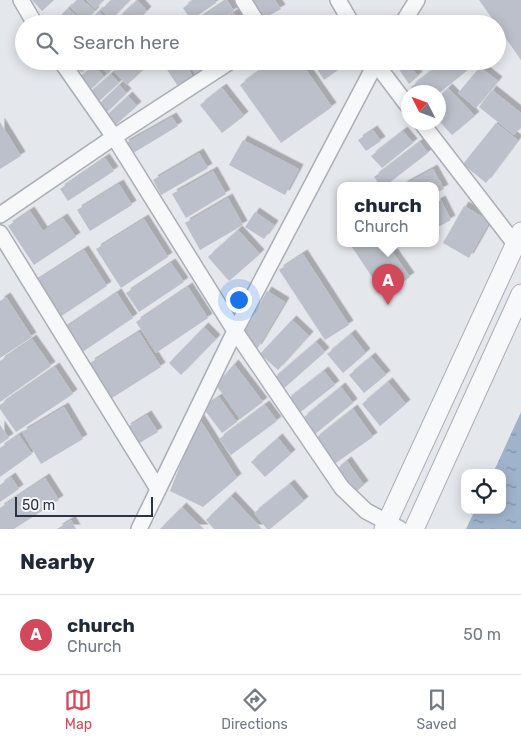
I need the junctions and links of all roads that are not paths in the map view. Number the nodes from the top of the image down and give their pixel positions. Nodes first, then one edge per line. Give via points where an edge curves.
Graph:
1 (20, 0) edge
2 (243, 0) edge
3 (338, 0) edge
4 (417, 0) edge
5 (29, 15) edge
6 (252, 15) edge
7 (347, 15) edge
8 (408, 15) edge
9 (67, 70) edge
10 (216, 70) edge
11 (371, 70) edge
12 (381, 70) edge
13 (401, 97) edge
14 (428, 130) edge
15 (114, 137) junction
16 (0, 215) edge
17 (0, 233) edge
18 (518, 238) edge
19 (521, 294) edge
20 (235, 331) junction
21 (158, 488) junction
22 (390, 527) edge
23 (138, 529) edge
24 (414, 529) edge

1 - 5 street
2 - 6 street
3 - 7 street
4 - 8 street
9 - 15 street
10 - 15 street
11 - 20 street
12 - 13 street
14 - 18 street
15 - 16 street
15 - 20 street
17 - 21 street
18 - 22 street
19 - 24 street
20 - 21 street
20 - 22 street via 342,488
21 - 23 street

